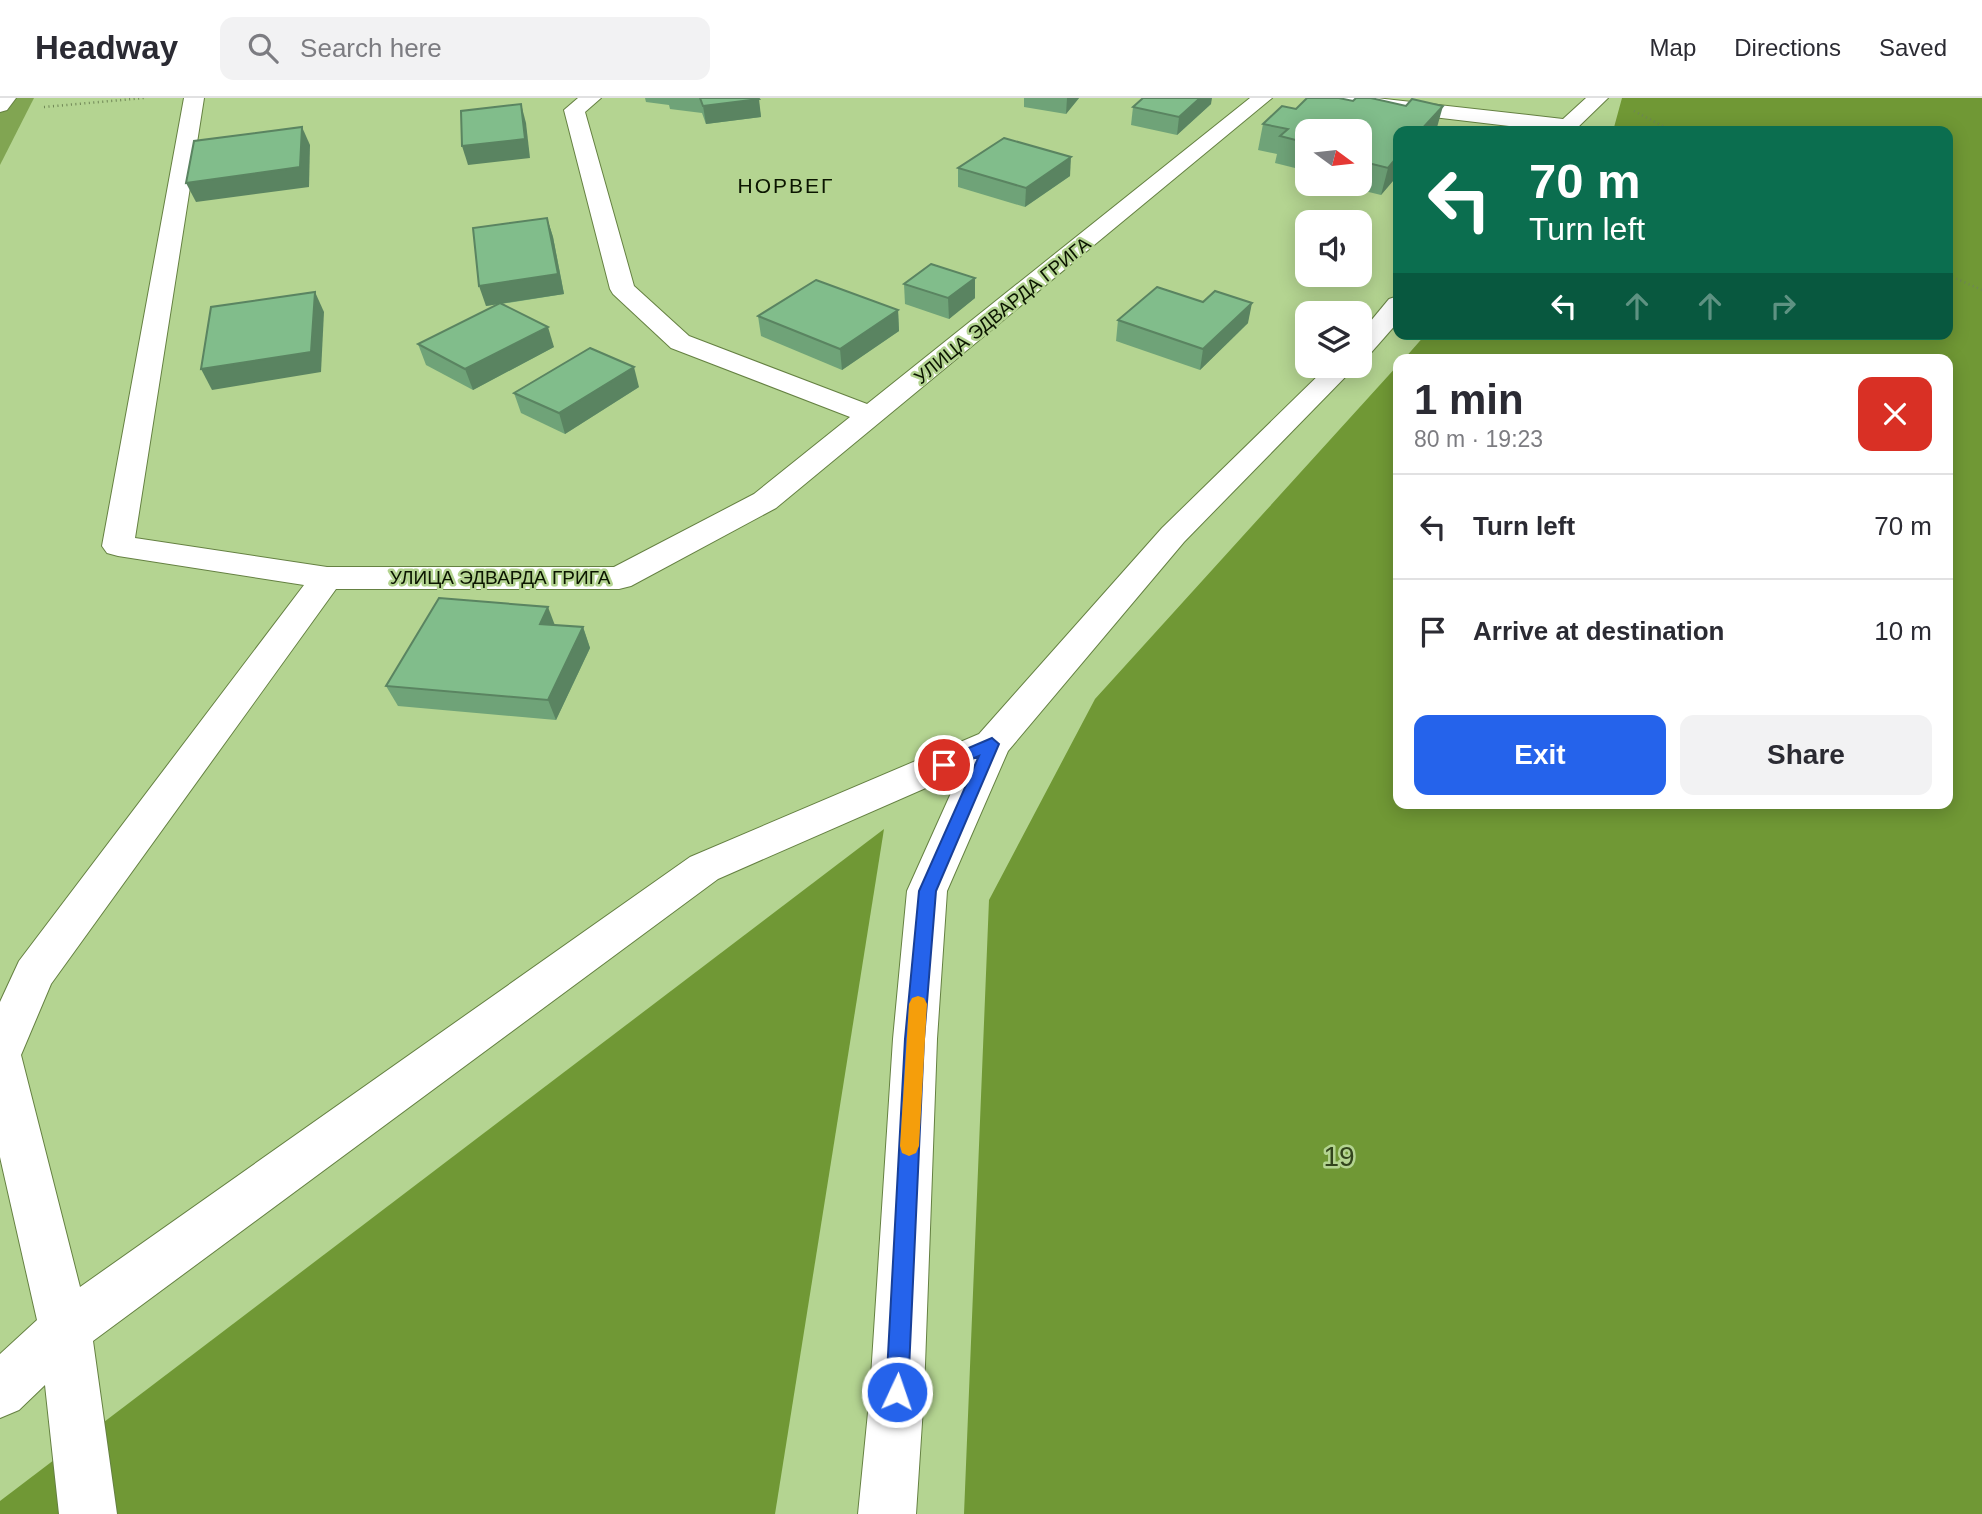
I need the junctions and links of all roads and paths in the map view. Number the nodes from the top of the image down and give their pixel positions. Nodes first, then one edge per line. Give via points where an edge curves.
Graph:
1 (6, 98) edge
2 (144, 98) edge
3 (194, 98) edge
4 (591, 98) edge
5 (1262, 98) edge
6 (1323, 98) edge
7 (1598, 98) edge
8 (0, 106) edge
9 (39, 107) dead end
10 (1630, 109) dead end
11 (1542, 126) edge
12 (1568, 126) edge
13 (1662, 126) edge
14 (1953, 277) edge
15 (1982, 289) edge
16 (1393, 311) edge
17 (1372, 337) edge
18 (1331, 378) edge
19 (872, 416) junction
20 (327, 578) junction
21 (992, 744) junction
22 (0, 1053) edge
23 (0, 1058) edge
24 (65, 1329) junction
25 (0, 1391) edge
26 (88, 1514) edge
27 (887, 1514) edge

1 - 8 street
2 - 9 path
3 - 20 street, УЛИЦА ЭДВАРДА ГРИГА via 118,546
4 - 19 street via 574,110 622,289 680,342
5 - 19 street, УЛИЦА ЭДВАРДА ГРИГА
6 - 11 street
7 - 12 street
10 - 13 path
14 - 15 path
16 - 17 street
18 - 21 street via 1173,535
19 - 20 street, УЛИЦА ЭДВАРДА ГРИГА via 765,501 619,578
20 - 22 street via 34,974
21 - 24 street via 704,867
21 - 27 street via 928,891
23 - 24 street
24 - 25 street
24 - 26 street

